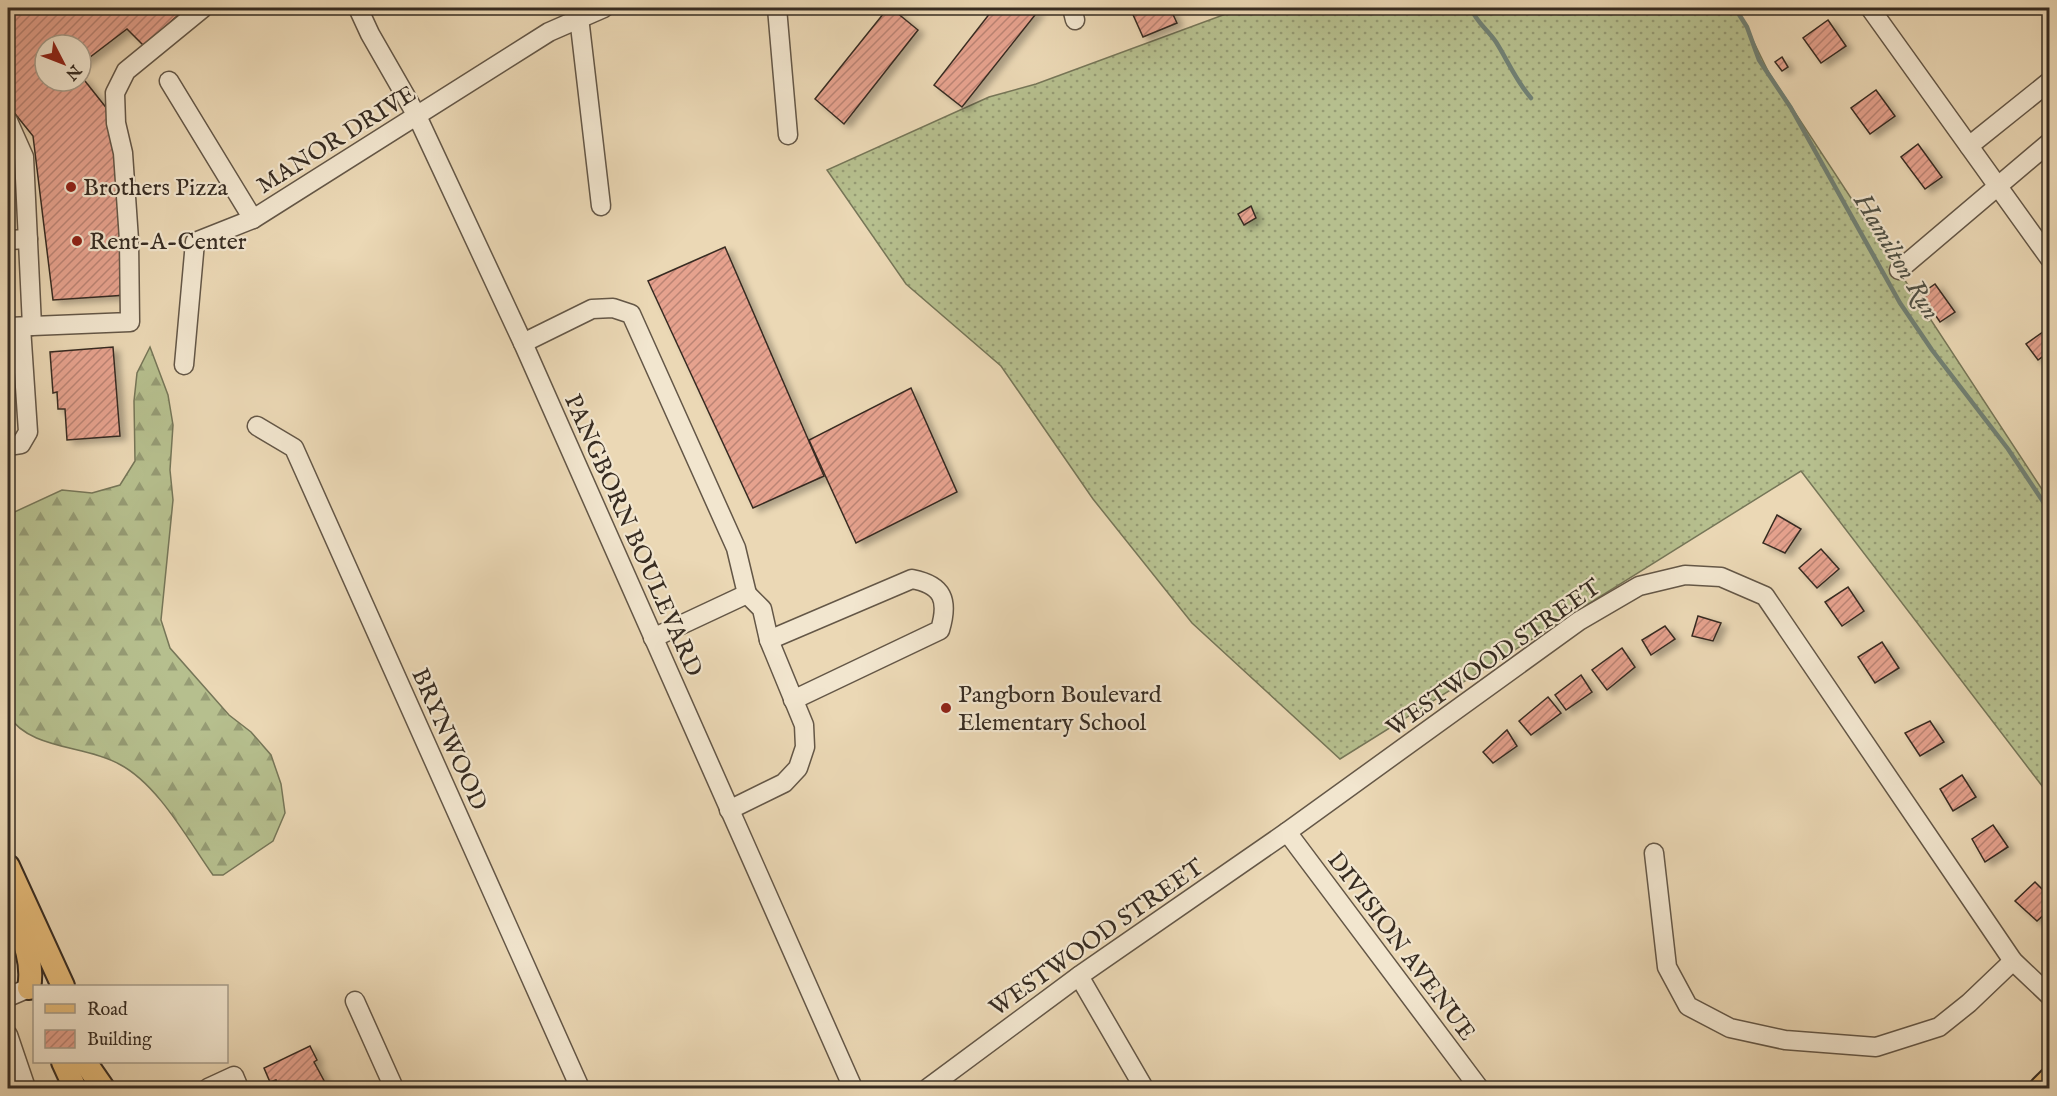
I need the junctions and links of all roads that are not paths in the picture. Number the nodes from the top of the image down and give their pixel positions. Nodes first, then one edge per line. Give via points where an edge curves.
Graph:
1 (204, 8) edge
2 (358, 8) edge
3 (777, 8) edge
4 (1869, 8) edge
5 (593, 11) edge
6 (169, 81) dead end
7 (2049, 81) edge
8 (417, 116) junction
9 (8, 121) edge
10 (788, 135) dead end
11 (2049, 142) edge
12 (1970, 146) junction
13 (1997, 185) junction
14 (601, 206) dead end
15 (253, 219) junction
16 (28, 238) junction
17 (8, 240) edge
18 (2049, 259) edge
19 (1899, 270) dead end
20 (20, 327) edge
21 (522, 343) junction
22 (15, 362) edge
23 (184, 365) dead end
24 (257, 426) dead end
25 (8, 446) edge
26 (747, 594) junction
27 (653, 638) junction
28 (769, 640) junction
29 (793, 700) junction
30 (729, 810) junction
31 (1287, 832) junction
32 (1654, 853) dead end
33 (8, 866) edge
34 (8, 901) edge
35 (8, 943) edge
36 (2013, 962) junction
37 (1079, 976) junction
38 (62, 985) edge
39 (33, 993) edge
40 (2049, 996) edge
41 (8, 997) edge
42 (355, 1001) dead end
43 (8, 1036) edge
44 (63, 1063) edge
45 (86, 1063) edge
46 (98, 1063) edge
47 (2049, 1079) edge
48 (26, 1089) edge
49 (75, 1089) edge
50 (103, 1089) edge
51 (111, 1089) edge
52 (208, 1089) edge
53 (239, 1089) edge
54 (394, 1089) edge
55 (580, 1089) edge
56 (853, 1089) edge
57 (928, 1089) edge
58 (1144, 1089) edge
59 (1479, 1089) edge
60 (2041, 1089) edge

1 - 20 street via 126,70 115,93 123,153 130,322
2 - 8 street, PANGBORN BOULEVARD
3 - 10 street
4 - 12 street
5 - 8 street, MANOR DRIVE via 549,32
5 - 14 street
6 - 15 street
7 - 12 street
8 - 15 street, MANOR DRIVE
8 - 21 street, PANGBORN BOULEVARD
9 - 16 street via 24,157
11 - 13 street
12 - 13 street
13 - 18 street
13 - 19 street
15 - 23 street, MANOR DRIVE via 195,242
16 - 17 street
16 - 20 street
20 - 22 street
21 - 26 street via 592,309 612,308 631,314 736,548
21 - 27 street, PANGBORN BOULEVARD
22 - 25 street via 28,432 21,444
24 - 55 street, BRYNWOOD via 294,448
26 - 27 street
26 - 28 street via 762,609
27 - 30 street, PANGBORN BOULEVARD
28 - 29 street
28 - 29 street via 912,579 928,582 940,591 945,612 940,630
29 - 30 street via 804,725 805,747 798,768 784,783
30 - 56 street, PANGBORN BOULEVARD
31 - 36 street, WESTWOOD STREET via 1579,621 1639,586 1685,575 1721,578 1765,596
31 - 37 street, WESTWOOD STREET
31 - 59 street, DIVISION AVENUE
32 - 36 street via 1666,968 1688,1006 1730,1028 1785,1040 1876,1047 1939,1026
33 - 38 main road
34 - 39 main road via 30,958
35 - 39 main road
36 - 40 street, WESTWOOD STREET
37 - 57 street, WESTWOOD STREET
37 - 58 street
39 - 41 street
42 - 54 street
43 - 48 street
44 - 49 main road
45 - 50 main road
46 - 51 main road
47 - 60 main road
52 - 53 street via 234,1076

